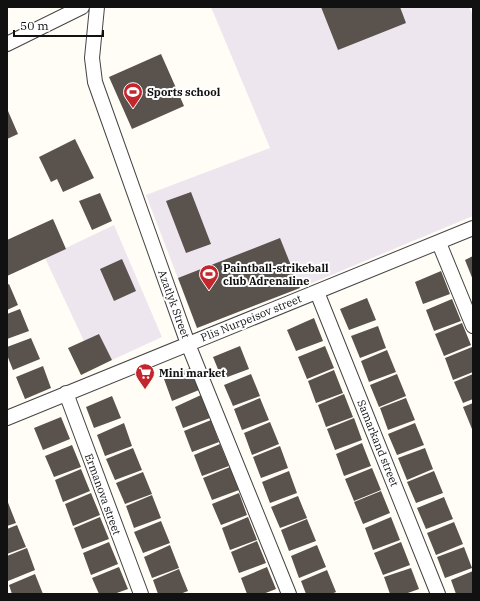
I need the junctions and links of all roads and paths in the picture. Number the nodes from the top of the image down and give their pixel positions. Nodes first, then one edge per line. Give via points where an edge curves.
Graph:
1 (82, 7) edge
2 (97, 7) edge
3 (7, 44) edge
4 (473, 228) edge
5 (439, 242) junction
6 (317, 292) junction
7 (473, 326) edge
8 (188, 344) junction
9 (66, 393) junction
10 (7, 418) edge
11 (141, 594) edge
12 (289, 594) edge
13 (438, 594) edge

1 - 3 street
2 - 8 street, Azatlyk Street via 92,58 95,82
4 - 5 street, Plis Nurpeisov street
5 - 6 street, Plis Nurpeisov street
5 - 7 street
6 - 8 street, Plis Nurpeisov street
6 - 13 street, Samarkand street
8 - 9 street, Plis Nurpeisov street
8 - 12 street, Azatlyk Street
9 - 10 street, Plis Nurpeisov street
9 - 11 street, Ermanova street

